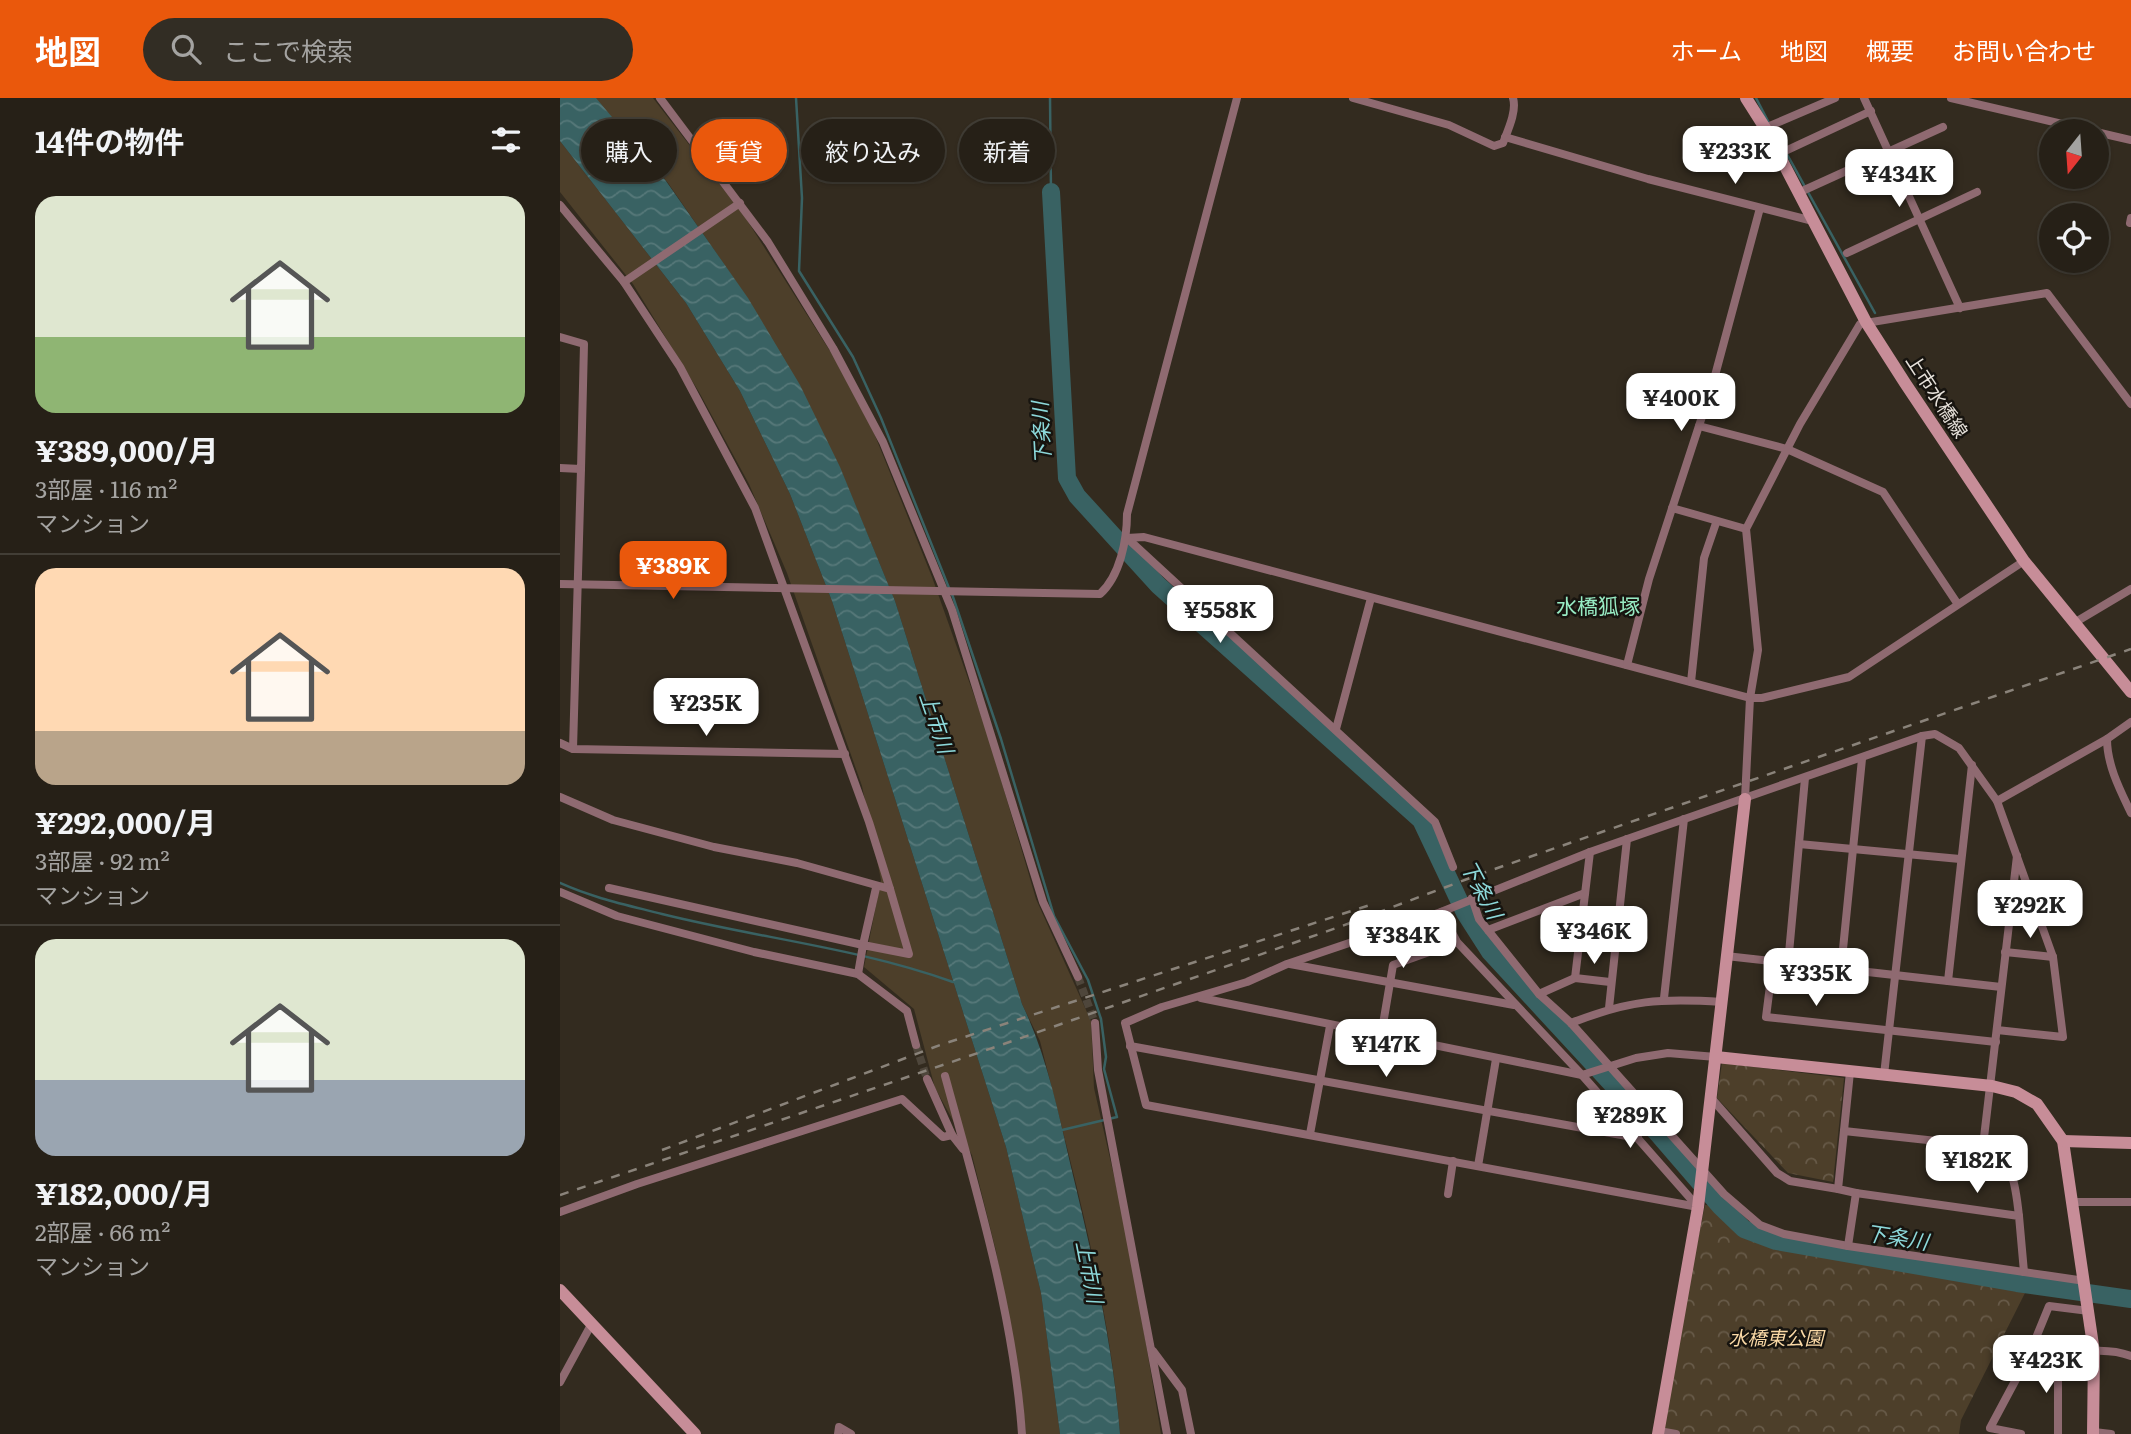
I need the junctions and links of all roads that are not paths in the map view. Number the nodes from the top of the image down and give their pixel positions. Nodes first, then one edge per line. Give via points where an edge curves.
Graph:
1 (660, 98) edge
2 (1237, 98) edge
3 (1353, 98) edge
4 (1513, 98) edge
5 (1745, 98) edge
6 (1835, 98) edge
7 (1864, 98) edge
8 (1951, 98) edge
9 (1871, 111) junction
10 (2039, 119) edge
11 (1943, 127) dead end
12 (1765, 128) junction
13 (2109, 135) edge
14 (1506, 136) junction
15 (2131, 140) edge
16 (1888, 150) junction
17 (1779, 154) junction
18 (1800, 192) junction
19 (1977, 192) dead end
20 (740, 203) junction
21 (560, 205) edge
22 (1760, 208) junction
23 (1919, 217) junction
24 (1815, 221) junction
25 (1846, 253) dead end
26 (624, 282) junction
27 (1961, 308) junction
28 (1866, 322) junction
29 (560, 337) edge
30 (2131, 404) edge
31 (1699, 426) junction
32 (1787, 449) junction
33 (560, 468) edge
34 (581, 469) junction
35 (1672, 508) junction
36 (1716, 523) junction
37 (1746, 529) junction
38 (1127, 538) junction
39 (2024, 561) junction
40 (560, 584) edge
41 (576, 585) junction
42 (789, 589) junction
43 (2131, 589) edge
44 (944, 592) junction
45 (1371, 598) junction
46 (1957, 603) junction
47 (2074, 623) junction
48 (1627, 665) junction
49 (1691, 682) junction
50 (2131, 692) edge
51 (1749, 698) junction
52 (2131, 723) edge
53 (1336, 729) junction
54 (1922, 736) junction
55 (2107, 739) junction
56 (560, 743) edge
57 (573, 749) junction
58 (845, 754) junction
59 (1862, 759) junction
60 (1972, 764) junction
61 (1805, 778) junction
62 (560, 797) edge
63 (1745, 799) junction
64 (1997, 801) junction
65 (2131, 813) edge
66 (1684, 820) junction
67 (1626, 839) junction
68 (1799, 844) junction
69 (1853, 849) junction
70 (1590, 852) junction
71 (2018, 853) junction
72 (1908, 854) junction
73 (1960, 859) junction
74 (1453, 867) dead end
75 (610, 888) dead end
76 (876, 888) junction
77 (890, 889) junction
78 (560, 892) edge
79 (1585, 893) junction
80 (1469, 900) junction
81 (1443, 911) junction
82 (1488, 930) junction
83 (1457, 942) junction
84 (863, 945) junction
85 (2005, 952) junction
86 (1726, 956) junction
87 (2053, 957) junction
88 (1773, 962) junction
89 (1287, 964) junction
90 (1788, 964) junction
91 (1841, 969) junction
92 (858, 974) junction
93 (1894, 975) junction
94 (1078, 977) tunnel mouth
95 (1575, 978) junction
96 (1948, 981) junction
97 (1390, 982) junction
98 (1610, 982) junction
99 (2001, 987) junction
100 (1539, 994) junction
101 (1198, 998) junction
102 (1664, 998) junction
103 (1722, 1002) junction
104 (1514, 1005) junction
105 (1609, 1008) junction
106 (1095, 1023) tunnel mouth
107 (1571, 1023) junction
108 (1330, 1026) junction
109 (1997, 1030) junction
110 (1889, 1031) junction
111 (1381, 1036) junction
112 (1996, 1042) junction
113 (916, 1045) tunnel mouth
114 (1130, 1046) junction
115 (1716, 1056) junction
116 (1496, 1059) junction
117 (1608, 1068) junction
118 (1850, 1072) junction
119 (1884, 1074) junction
120 (1585, 1075) junction
121 (945, 1076) dead end
122 (927, 1079) tunnel mouth
123 (1319, 1082) junction
124 (1992, 1086) junction
125 (1712, 1099) junction
126 (1487, 1111) junction
127 (1844, 1131) junction
128 (1310, 1134) junction
129 (953, 1135) junction
130 (1638, 1138) junction
131 (2063, 1141) junction
132 (2131, 1143) edge
133 (1983, 1146) junction
134 (966, 1154) junction
135 (1453, 1161) junction
136 (1478, 1166) junction
137 (1702, 1173) junction
138 (1838, 1189) junction
139 (1856, 1193) junction
140 (1448, 1195) dead end
141 (1699, 1202) junction
142 (2071, 1202) junction
143 (2131, 1202) edge
144 (560, 1212) edge
145 (2019, 1216) junction
146 (1848, 1246) junction
147 (2024, 1272) junction
148 (2086, 1286) junction
149 (560, 1290) edge
150 (2089, 1309) junction
151 (591, 1325) junction
152 (1151, 1348) junction
153 (2094, 1352) junction
154 (2029, 1355) junction
155 (2058, 1356) junction
156 (2131, 1356) edge
157 (560, 1382) edge
158 (1658, 1433) edge
159 (2093, 1433) edge
160 (695, 1434) edge
161 (838, 1434) edge
162 (851, 1434) edge
163 (1022, 1434) edge
164 (1167, 1434) edge
165 (1191, 1434) edge
166 (1675, 1434) edge
167 (2021, 1434) edge
168 (2058, 1434) edge
169 (2110, 1434) edge

1 - 20 street
2 - 38 street via 1127,514
3 - 14 street via 1449,125 1494,146
4 - 14 street
5 - 12 street, 上市水橋線
6 - 12 street
7 - 9 street
8 - 10 street
9 - 16 street
9 - 17 street
11 - 16 street
12 - 17 street, 上市水橋線
13 - 15 street
14 - 22 street
16 - 18 street
16 - 23 street
17 - 18 street, 上市水橋線
18 - 24 street, 上市水橋線
19 - 23 street
20 - 26 street
20 - 44 street via 812,312 883,442
21 - 26 street
22 - 24 street
22 - 31 street
23 - 25 street
23 - 27 street
24 - 28 street, 上市水橋線
26 - 42 street via 680,367 722,443
27 - 28 street
27 - 30 street via 2047,293
28 - 32 street via 1860,324 1838,358
28 - 39 street, 上市水橋線
29 - 34 street via 584,344
31 - 32 street
31 - 35 street
32 - 37 street
32 - 46 street via 1882,492
33 - 34 street
34 - 41 street
35 - 36 street
35 - 48 street
36 - 37 street
36 - 49 street via 1704,558
37 - 51 street via 1758,650
38 - 44 street via 1100,594
38 - 45 street via 1144,537
38 - 53 street
39 - 46 street
39 - 47 street, 上市水橋線
40 - 41 street
41 - 42 street
41 - 57 street
42 - 44 street
42 - 58 street
43 - 47 street
44 - 94 street via 1043,902
45 - 48 street
45 - 53 street
46 - 51 street via 1849,677
47 - 50 street, 上市水橋線
48 - 49 street
49 - 51 street
51 - 63 street
52 - 55 street
53 - 74 street via 1435,822
54 - 59 street
54 - 60 street via 1935,734 1949,740
54 - 72 street
55 - 64 street
55 - 65 street via 2117,785
56 - 57 street
57 - 58 street
58 - 77 street
59 - 61 street
59 - 69 street
60 - 64 street
60 - 73 street
61 - 63 street
61 - 68 street
62 - 76 street via 612,820 797,863
63 - 66 street
63 - 86 street
64 - 71 street
66 - 67 street
66 - 102 street
67 - 70 street
67 - 98 street
68 - 69 street
68 - 90 street
69 - 72 street
69 - 91 street
70 - 79 street
70 - 80 street
71 - 85 street
71 - 87 street
72 - 73 street
72 - 93 street
73 - 96 street
75 - 84 street
76 - 77 street
76 - 84 street
77 - 84 street via 909,954
78 - 92 street via 627,919
79 - 82 street
79 - 95 street
80 - 81 street
80 - 82 street
81 - 83 street
81 - 89 street
82 - 100 street
83 - 97 street via 1393,965
83 - 104 street
84 - 92 street
85 - 87 street
85 - 99 street
86 - 88 street
86 - 103 street
87 - 109 street via 2063,1037
88 - 90 street
88 - 110 street via 1766,1017
89 - 97 street
89 - 101 street
90 - 91 street
91 - 93 street
92 - 113 street via 907,1011
93 - 96 street
93 - 110 street
95 - 98 street
95 - 100 street
96 - 99 street
97 - 104 street
97 - 111 street
98 - 105 street
99 - 109 street
100 - 107 street
101 - 108 street
101 - 114 street via 1125,1023
102 - 103 street
102 - 105 street
103 - 115 street
104 - 120 street
105 - 107 street
106 - 152 street via 1098,1070
107 - 117 street
108 - 111 street
108 - 123 street
109 - 112 street
110 - 112 street
110 - 119 street
111 - 116 street
112 - 124 street
114 - 123 street
114 - 128 street via 1146,1105
115 - 117 street via 1668,1053
115 - 118 street
115 - 125 street
116 - 120 street
116 - 126 street
117 - 120 street
117 - 137 street
118 - 119 street
118 - 127 street
119 - 124 street
120 - 130 street
121 - 134 street
122 - 129 street
123 - 126 street
123 - 128 street
124 - 131 street via 2016,1092 2036,1104
124 - 133 street
125 - 137 street
125 - 138 street via 1777,1173 1790,1181
126 - 130 street
126 - 136 street
127 - 133 street
127 - 138 street
128 - 135 street
129 - 134 street
129 - 144 street via 943,1138 902,1099
130 - 141 street
131 - 132 street
131 - 142 street
133 - 145 street via 2012,1168
134 - 163 street via 994,1267
135 - 136 street
135 - 140 street
136 - 141 street
137 - 141 street
137 - 146 street via 1760,1225
138 - 139 street
139 - 145 street
139 - 146 street
141 - 158 street
142 - 143 street
142 - 148 street
145 - 147 street
146 - 147 street
147 - 148 street
148 - 150 street
149 - 151 street
150 - 153 street
150 - 154 street via 2049,1306
151 - 157 street
151 - 160 street
152 - 164 street
152 - 165 street via 1182,1390
153 - 155 street
153 - 156 street via 2116,1350
153 - 159 street
154 - 155 street
154 - 167 street via 1990,1428
155 - 168 street
158 - 166 street
159 - 169 street
161 - 162 street via 839,1427

